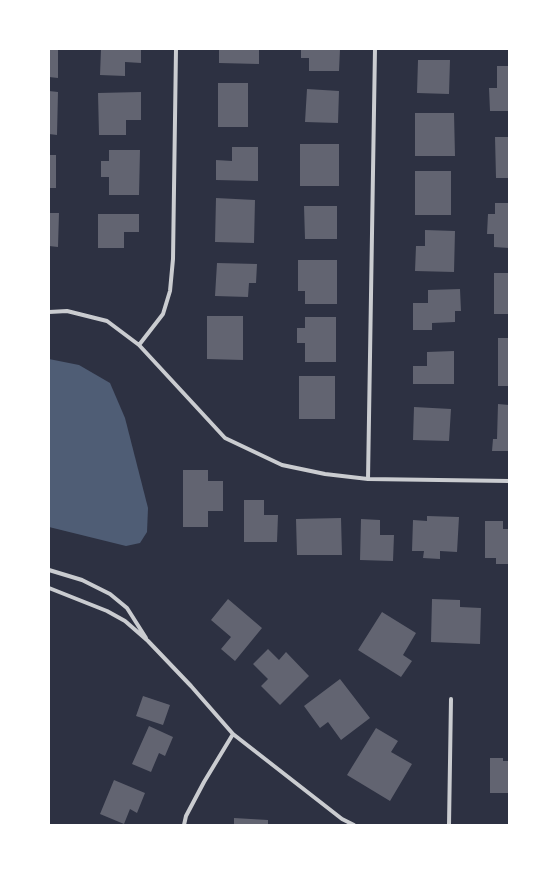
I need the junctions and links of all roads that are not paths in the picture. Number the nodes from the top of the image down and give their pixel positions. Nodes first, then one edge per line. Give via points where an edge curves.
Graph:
1 (176, 49) edge
2 (375, 49) edge
3 (49, 312) edge
4 (139, 345) junction
5 (368, 479) junction
6 (509, 481) edge
7 (49, 570) edge
8 (49, 588) edge
9 (148, 641) junction
10 (451, 700) dead end
11 (233, 734) junction
12 (184, 825) edge
13 (354, 825) edge
14 (449, 825) edge

1 - 4 street via 170,291 163,314
2 - 5 street
3 - 4 street via 66,312 107,321
4 - 5 street via 225,438 282,465
5 - 6 street
7 - 9 street via 82,580 110,594 127,608
8 - 9 street via 107,610 125,621
9 - 11 street
10 - 14 street
11 - 12 street via 204,782
11 - 13 street via 342,819

